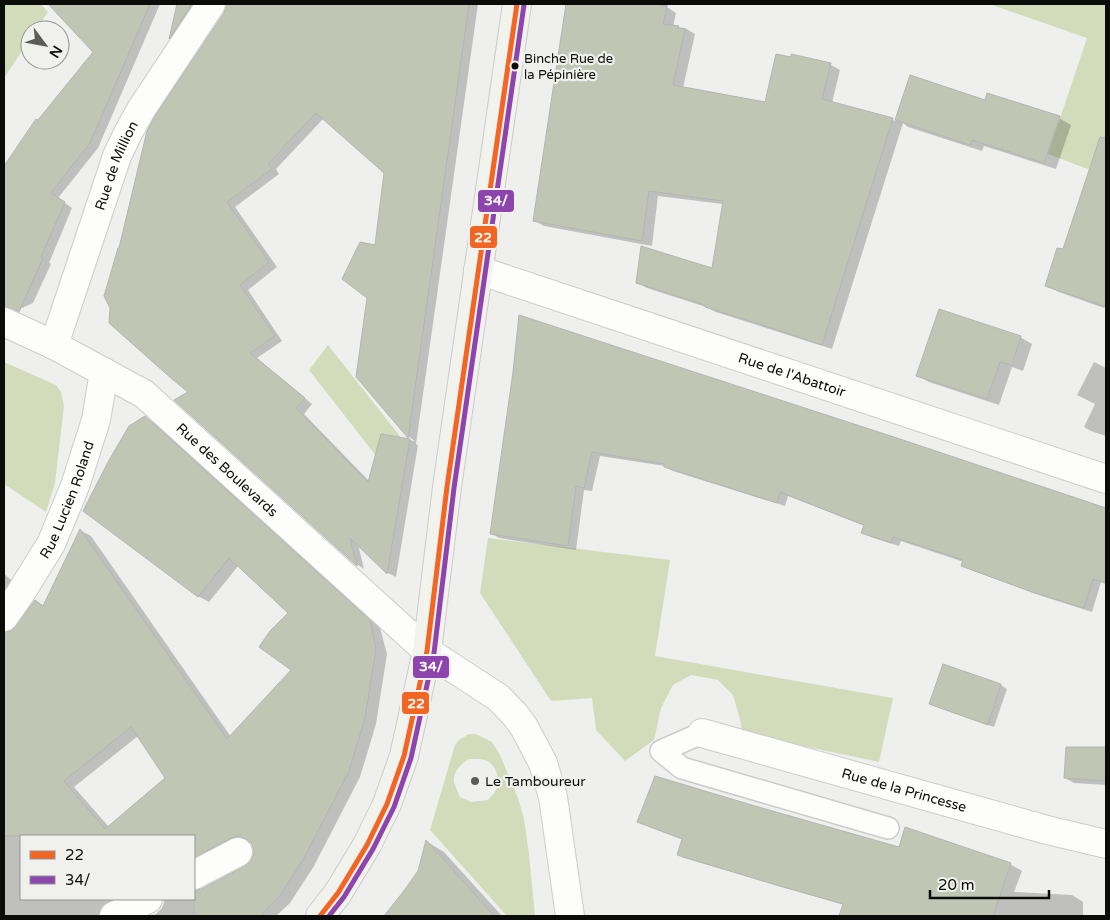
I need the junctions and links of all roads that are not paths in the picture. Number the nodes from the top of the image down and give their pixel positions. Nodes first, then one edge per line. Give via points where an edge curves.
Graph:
1 (211, 4) edge
2 (517, 4) edge
3 (478, 270) junction
4 (4, 322) edge
5 (54, 345) junction
6 (104, 372) junction
7 (1106, 479) edge
8 (4, 616) edge
9 (427, 651) junction
10 (702, 734) joint
11 (888, 828) dead end
12 (1106, 844) edge
13 (238, 852) dead end
14 (195, 874) edge
15 (146, 900) edge
16 (114, 916) edge
17 (320, 916) edge
18 (570, 916) edge

1 - 5 street, Rue de Million via 142,108 117,156
2 - 3 main road
3 - 7 street, Rue de l'Abattoir
3 - 9 main road
4 - 5 street, Rue des Boulevards
5 - 6 street, Rue des Boulevards
6 - 8 street, Rue Lucien Roland via 96,420 75,486 51,544
6 - 9 street, Rue des Boulevards via 144,394
9 - 17 main road via 404,756 387,804 338,894
9 - 18 street, Rue des Boulevards via 499,698 528,734 543,762 553,797
10 - 11 lane via 661,751 682,768
10 - 12 street, Rue de la Princesse
13 - 14 street
15 - 16 street

